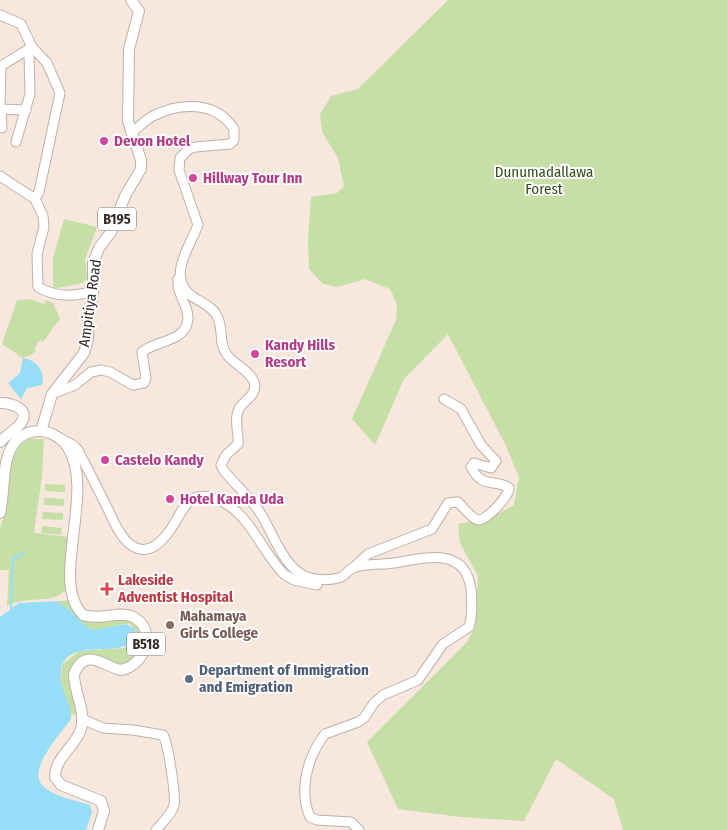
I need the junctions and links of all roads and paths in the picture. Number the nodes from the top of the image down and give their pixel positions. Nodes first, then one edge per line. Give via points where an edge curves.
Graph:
1 (131, 0) edge
2 (0, 15) edge
3 (32, 46) junction
4 (1, 109) edge
5 (26, 110) junction
6 (2, 128) dead end
7 (132, 133) junction
8 (16, 142) dead end
9 (0, 176) edge
10 (35, 199) junction
11 (179, 271) junction
12 (93, 292) junction
13 (52, 394) junction
14 (444, 399) dead end
15 (0, 403) edge
16 (41, 431) junction
17 (58, 438) junction
18 (0, 442) edge
19 (0, 513) edge
20 (352, 569) junction
21 (341, 578) junction
22 (82, 719) junction
23 (98, 830) edge
24 (156, 830) edge
25 (359, 830) edge

1 - 7 main road, Ampitiya Road / B195 via 139,11 130,49 128,122
2 - 3 street via 21,24
3 - 4 street via 1,66
3 - 5 street
3 - 10 street via 47,63 60,93
4 - 5 street
4 - 6 street
5 - 8 street
7 - 11 street via 153,116 187,105 215,112 234,129 234,140 230,144 195,147 180,158 179,170 198,225
7 - 12 main road, Ampitiya Road / B195 via 141,169 93,263
9 - 10 street
10 - 12 street via 44,226 37,254 38,287 50,294 70,296
11 - 13 street via 177,286 188,322 179,335 142,352 144,383 133,386 101,370 91,372 74,385
11 - 21 street via 183,286 191,296 216,314 223,350 255,384 254,394 240,408 238,444 226,455 221,465 224,471 258,509 282,554 298,573 315,579
12 - 13 main road, Ampitiya Road / B195 via 84,353
13 - 16 main road, Ampitiya Road / B195
14 - 20 street via 461,409 481,445 496,461 491,468 474,463 473,471 487,484 506,485 508,494 481,520 458,502 448,503 432,530 368,554
15 - 18 main road via 16,405 23,418
16 - 17 main road
16 - 19 main road via 20,437 4,455 0,470
17 - 21 street via 78,450 120,535 131,547 144,550 156,544 167,534 189,500 207,496 233,507 285,575 319,585 331,584
17 - 22 main road, B518 via 67,446 76,468 70,579 72,599 77,609 90,618 134,617 146,636 144,654 127,668 117,669 95,659 78,666 74,682
20 - 21 street
20 - 25 street via 440,557 453,560 468,574 472,598 469,627 443,644 418,680 383,695 364,718 325,734 320,741 307,768 306,808 310,817 317,820 351,822
22 - 23 main road via 79,733 64,753 55,776 61,785 101,801 104,811
22 - 24 street via 103,728 163,735 174,805

